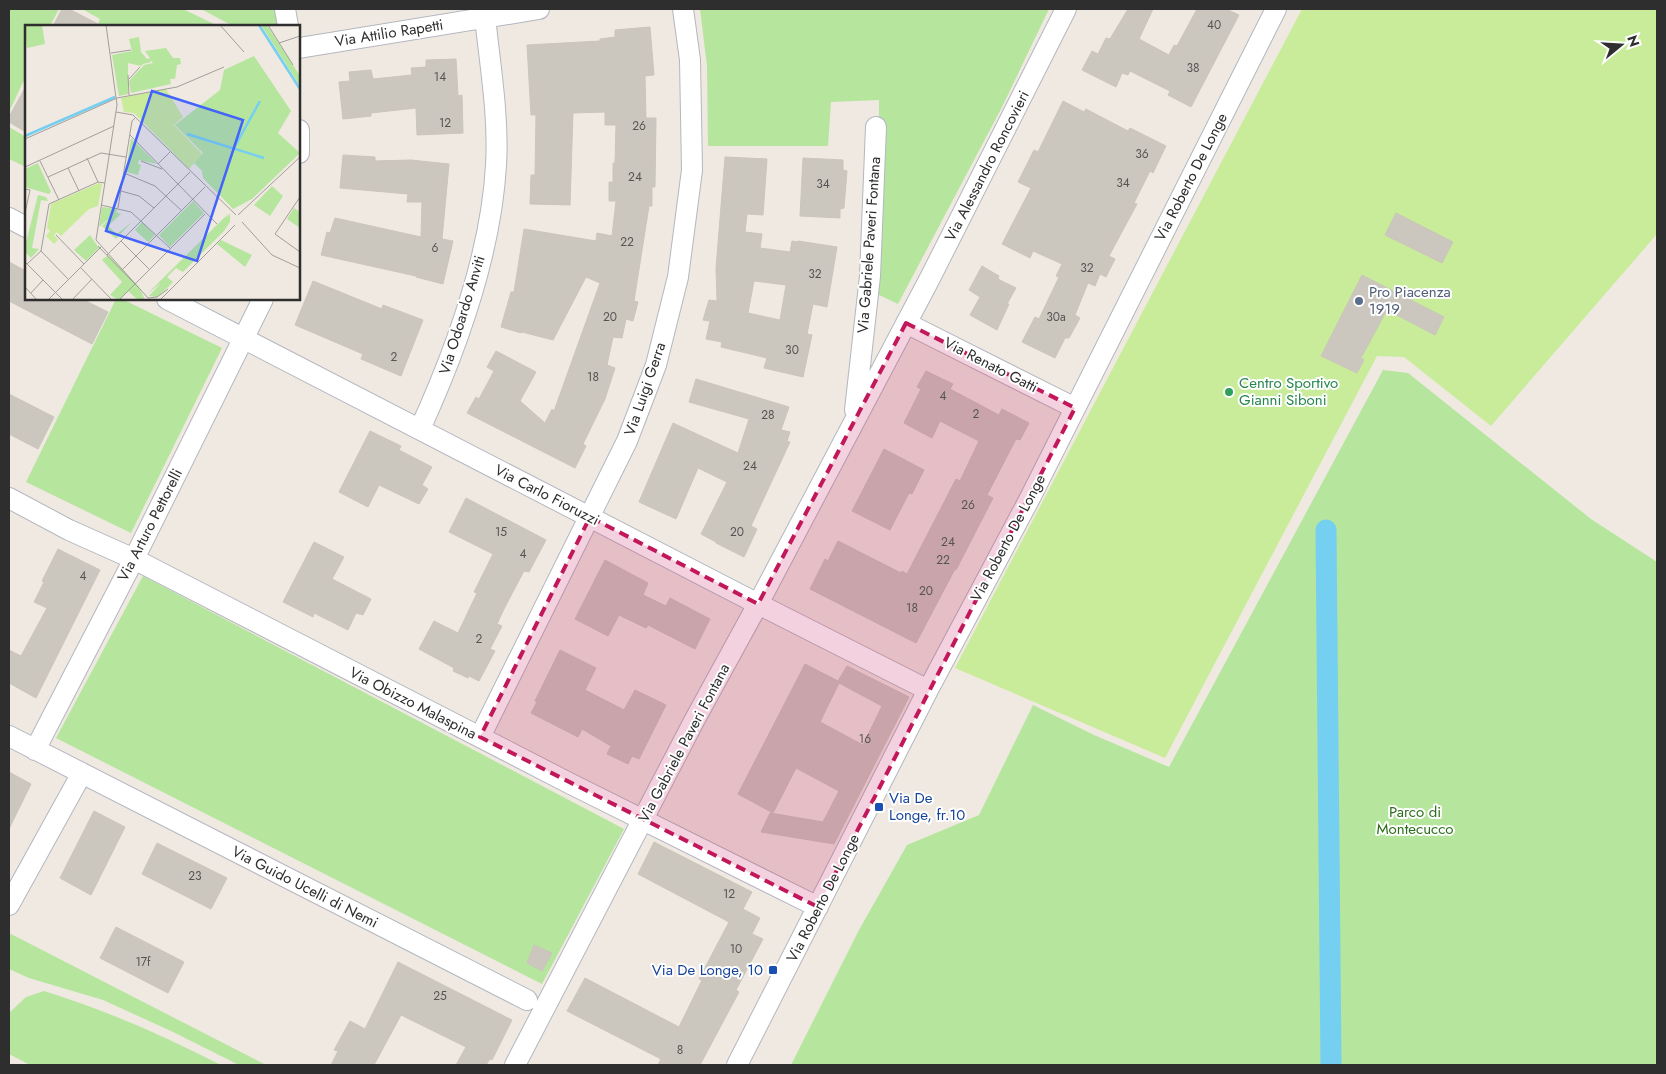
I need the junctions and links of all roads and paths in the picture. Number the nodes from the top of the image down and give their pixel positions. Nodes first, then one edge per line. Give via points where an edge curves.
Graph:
1 (285, 9) edge
2 (539, 9) edge
3 (683, 9) edge
4 (1066, 9) edge
5 (1276, 9) edge
6 (485, 17) junction
7 (288, 25) edge
8 (300, 48) edge
9 (876, 127) dead end
10 (9, 218) edge
11 (25, 226) edge
12 (169, 300) edge
13 (263, 300) edge
14 (906, 323) junction
15 (244, 338) junction
16 (1075, 408) junction
17 (854, 422) junction
18 (420, 429) junction
19 (9, 498) edge
20 (590, 517) junction
21 (134, 559) junction
22 (758, 604) junction
23 (928, 690) junction
24 (9, 736) edge
25 (480, 737) junction
26 (35, 750) junction
27 (82, 773) junction
28 (644, 820) junction
29 (9, 905) edge
30 (818, 907) junction
31 (528, 1000) dead end
32 (515, 1065) edge
33 (738, 1065) edge

1 - 7 street
2 - 6 street, Via Attilio Rapetti
3 - 20 street, Via Luigi Gerra via 690,60 692,170 678,277 656,365 627,441
4 - 14 street, Via Alessandro Roncovieri
5 - 16 street, Via Roberto De Longe
6 - 8 street, Via Attilio Rapetti
6 - 18 street, Via Odoardo Anviti via 494,101 496,164 488,224 472,293 439,388
9 - 17 street, Via Gabriele Paveri Fontana via 870,276
10 - 11 street
12 - 15 street, Via Carlo Fioruzzi
13 - 15 street, Via Arturo Pettorelli
14 - 16 street, Via Renato Gatti
14 - 17 street, Via Gabriele Paveri Fontana
15 - 18 street, Via Carlo Fioruzzi
15 - 21 street, Via Arturo Pettorelli
16 - 23 street, Via Roberto De Longe
17 - 22 street, Via Gabriele Paveri Fontana
18 - 20 street, Via Carlo Fioruzzi
19 - 21 street, Via Obizzo Malaspina
20 - 22 street, Via Carlo Fioruzzi
20 - 25 street, Via Luigi Gerra
21 - 25 street, Via Obizzo Malaspina
21 - 26 street, Via Arturo Pettorelli
22 - 23 street, Via Carlo Fioruzzi
22 - 28 street, Via Gabriele Paveri Fontana
23 - 30 street, Via Roberto De Longe
24 - 26 street, Via Guido Ucelli di Nemi
25 - 28 street, Via Obizzo Malaspina
26 - 27 street, Via Guido Ucelli di Nemi
27 - 29 street
27 - 31 street, Via Guido Ucelli di Nemi
28 - 30 street, Via Obizzo Malaspina
28 - 32 street, Via Gabriele Paveri Fontana
30 - 33 street, Via Roberto De Longe

